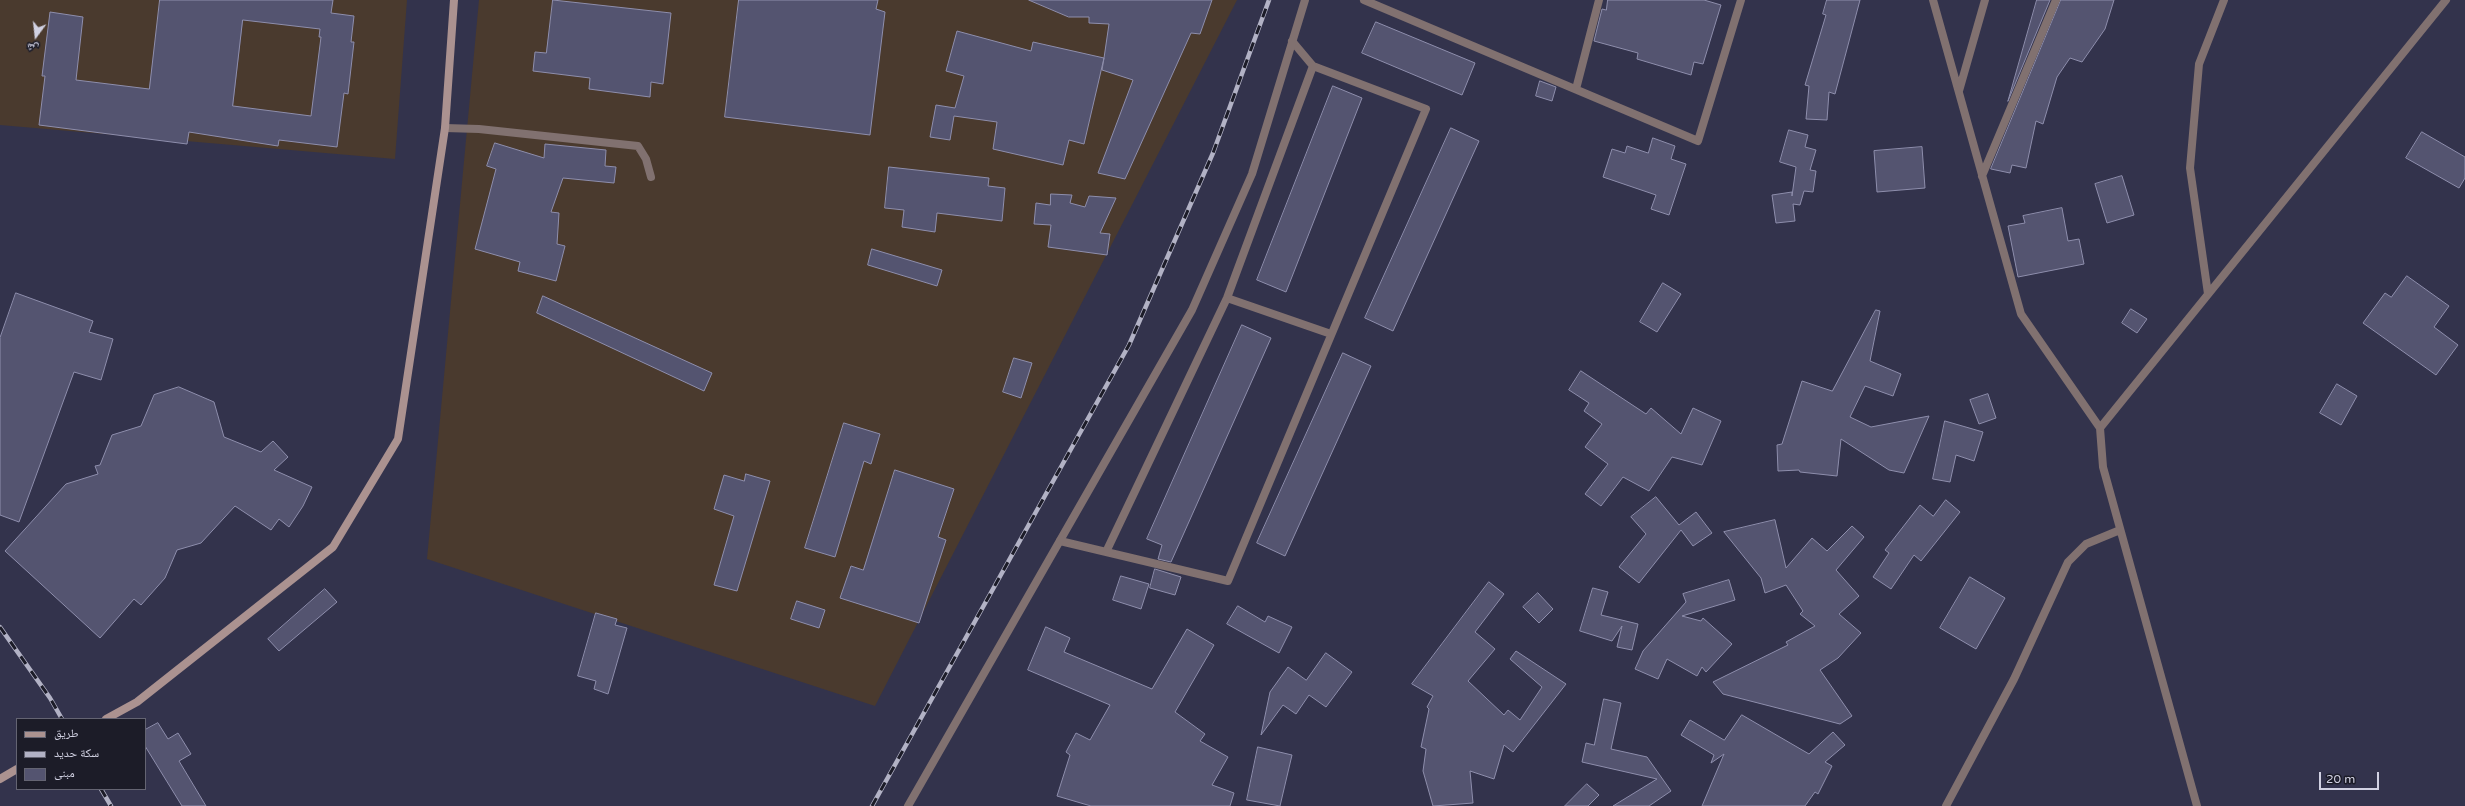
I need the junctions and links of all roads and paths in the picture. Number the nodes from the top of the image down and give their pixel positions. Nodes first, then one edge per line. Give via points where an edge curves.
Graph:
1 (454, 0) edge
2 (1304, 0) edge
3 (1364, 0) edge
4 (1600, 0) edge
5 (1741, 0) edge
6 (1933, 0) edge
7 (1985, 0) edge
8 (2056, 0) edge
9 (2224, 0) edge
10 (2446, 0) edge
11 (1292, 41) junction
12 (1313, 66) junction
13 (1576, 89) junction
14 (1959, 92) junction
15 (445, 128) junction
16 (1982, 176) junction
17 (651, 177) dead end
18 (2208, 294) junction
19 (1227, 298) junction
20 (1331, 334) junction
21 (2100, 428) junction
22 (2120, 530) junction
23 (1060, 541) junction
24 (1106, 552) junction
25 (108, 718) edge
26 (16, 770) edge
27 (0, 779) edge
28 (908, 806) edge
29 (1946, 806) edge
30 (2197, 806) edge

1 - 15 main road
2 - 11 street
3 - 13 street
4 - 13 street
5 - 13 street via 1698,140
6 - 14 street
7 - 14 street
8 - 16 street
9 - 18 street via 2199,64 2190,168
10 - 18 street
11 - 12 street
11 - 23 street via 1252,174 1192,310
12 - 19 street
12 - 20 street via 1426,109
14 - 16 street
15 - 17 street via 479,129 638,146 646,159
15 - 25 main road via 398,438 333,547 137,702
16 - 21 street via 2021,314
18 - 21 street
19 - 20 street
19 - 24 street
20 - 24 street via 1228,581
21 - 22 street via 2103,467
22 - 29 street via 2086,544 2068,562 2014,680
22 - 30 street
23 - 24 street
23 - 28 street
26 - 27 main road

